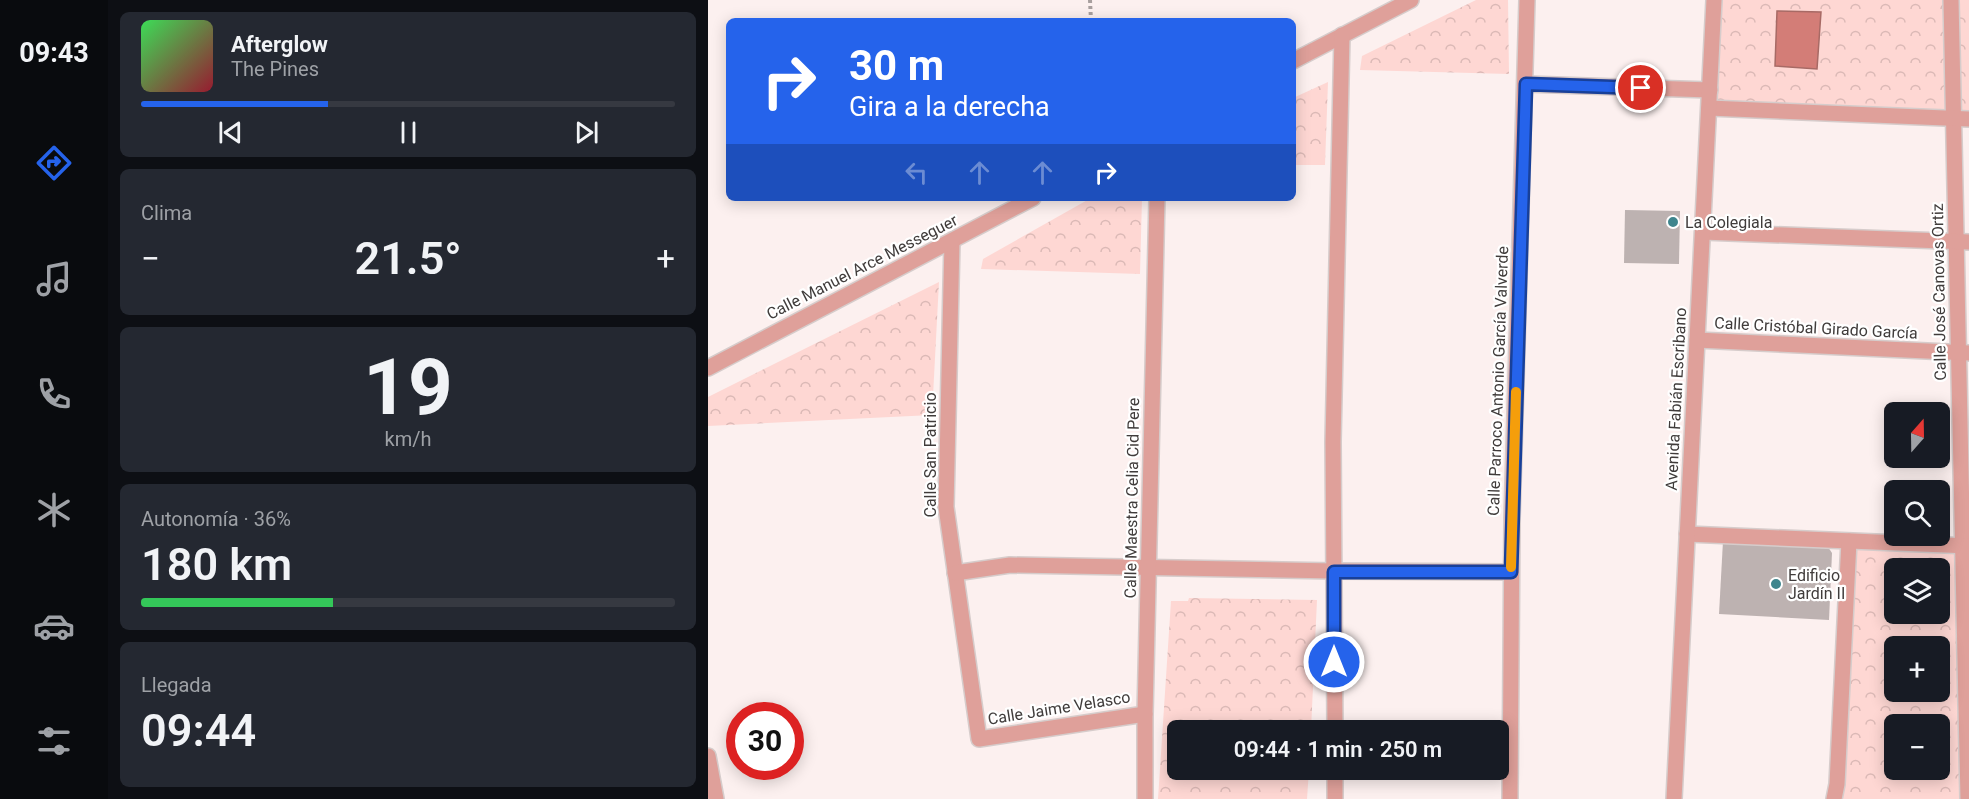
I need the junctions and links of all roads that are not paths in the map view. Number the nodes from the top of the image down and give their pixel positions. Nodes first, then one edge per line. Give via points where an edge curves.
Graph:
1 (1411, 0) edge
2 (1527, 0) edge
3 (1714, 0) edge
4 (1951, 0) edge
5 (1342, 35) junction
6 (1296, 59) edge
7 (1526, 84) junction
8 (1710, 90) junction
9 (1709, 108) junction
10 (1953, 118) junction
11 (1969, 119) edge
12 (1027, 201) edge
13 (1157, 201) edge
14 (1703, 232) junction
15 (952, 241) junction
16 (1962, 242) edge
17 (1697, 340) junction
18 (1964, 353) edge
19 (708, 368) edge
20 (1688, 534) junction
21 (1849, 541) junction
22 (1966, 546) edge
23 (1148, 567) junction
24 (1334, 572) junction
25 (1511, 572) junction
26 (955, 573) junction
27 (1967, 678) edge
28 (1145, 714) junction
29 (1335, 720) edge
30 (979, 739) joint
31 (708, 756) edge
32 (1335, 780) edge
33 (717, 799) edge
34 (1145, 799) edge
35 (1335, 799) edge
36 (1510, 799) edge
37 (1674, 799) edge
38 (1834, 799) edge
39 (1968, 799) edge

1 - 5 street
2 - 7 street, Calle Parroco Antonio García Valverde
3 - 8 street, Avenida Fabián Escribano
4 - 10 street, Calle José Canovas Ortiz
5 - 6 street
5 - 24 street
7 - 8 street
7 - 25 street, Calle Parroco Antonio García Valverde
8 - 9 street, Avenida Fabián Escribano
9 - 10 street
9 - 14 street, Avenida Fabián Escribano
10 - 11 street
10 - 16 street, Calle José Canovas Ortiz
12 - 15 street, Calle Manuel Arce Messeguer
13 - 23 street, Calle Maestra Celia Cid Pere
14 - 16 street
14 - 17 street, Avenida Fabián Escribano
15 - 19 street, Calle Manuel Arce Messeguer
15 - 26 street, Calle San Patricio via 946,507
16 - 18 street, Calle José Canovas Ortiz
17 - 18 street, Calle Cristóbal Girado García
17 - 20 street, Avenida Fabián Escribano
18 - 22 street, Calle José Canovas Ortiz
20 - 21 street
20 - 37 street, Avenida Fabián Escribano
21 - 22 street
21 - 38 street
22 - 27 street, Calle José Canovas Ortiz
23 - 24 street
23 - 26 street via 1010,565
23 - 28 street, Calle Maestra Celia Cid Pere
24 - 25 street
24 - 29 street
25 - 36 street, Calle Parroco Antonio García Valverde
26 - 30 street, Calle San Patricio
27 - 39 street, Calle José Canovas Ortiz
28 - 30 street, Calle Jaime Velasco
28 - 34 street, Calle Maestra Celia Cid Pere
31 - 33 street
32 - 35 street

